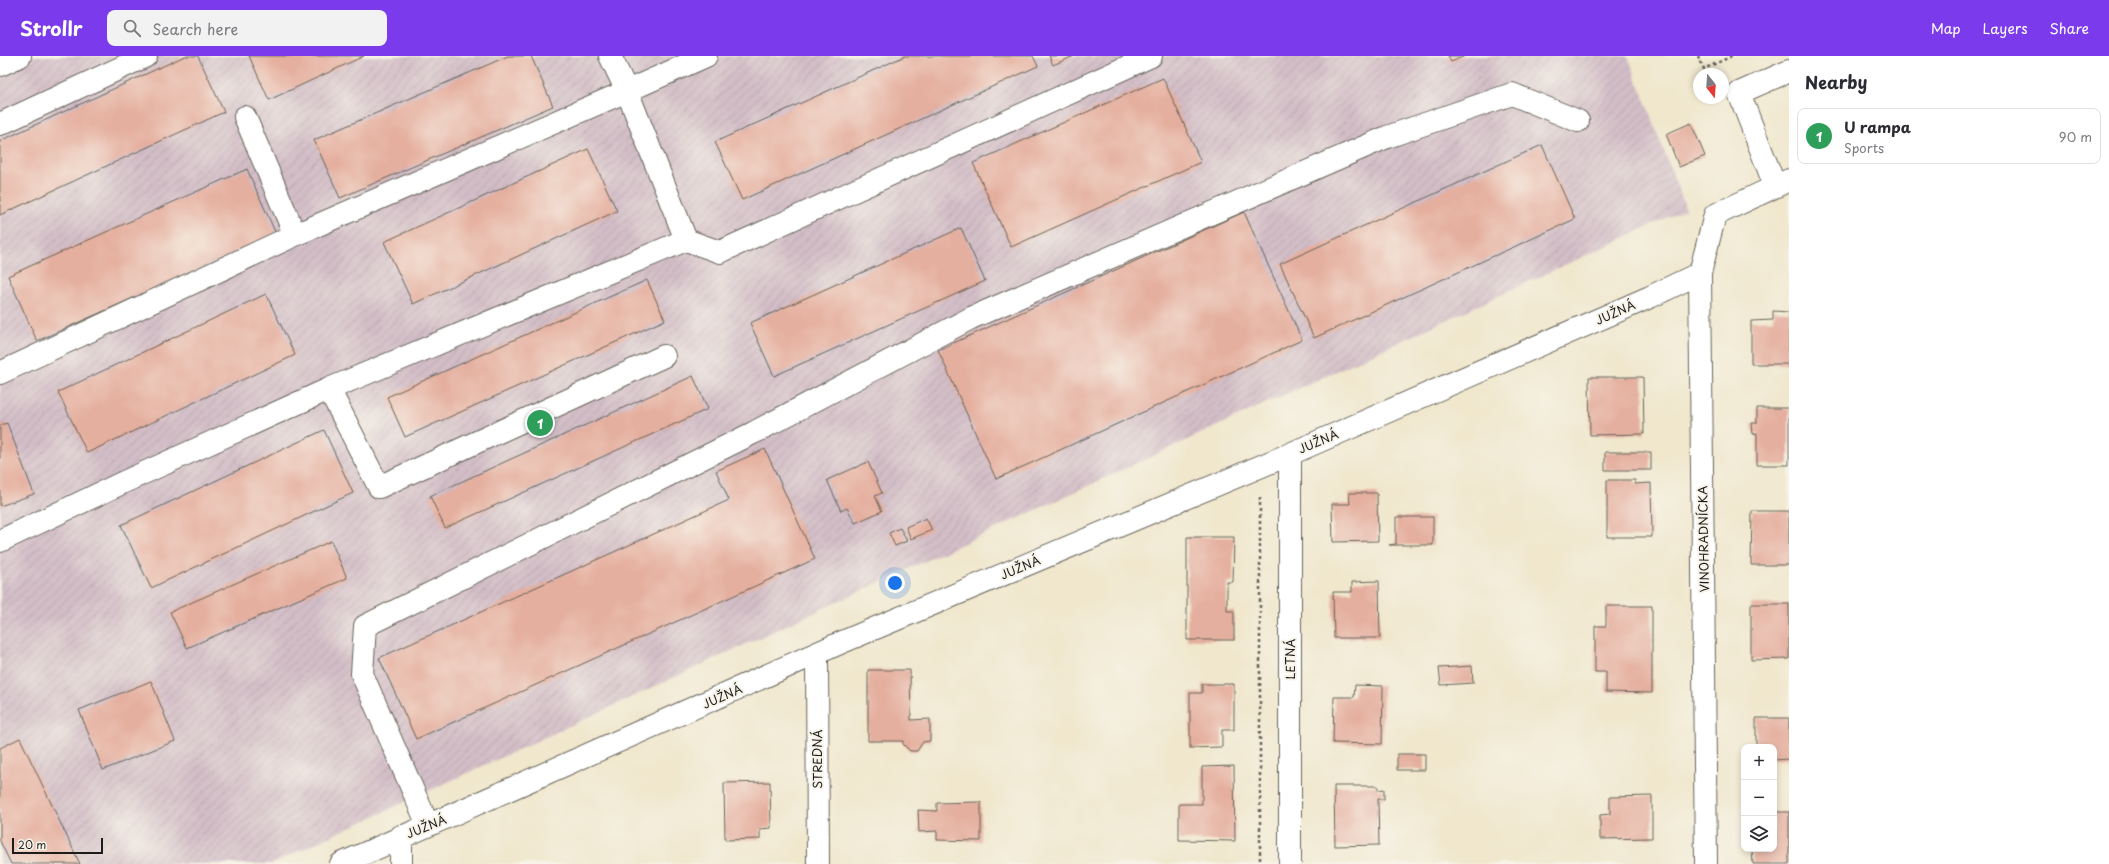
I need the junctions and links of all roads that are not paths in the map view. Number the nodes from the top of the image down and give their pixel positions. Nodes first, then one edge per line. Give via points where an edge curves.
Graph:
1 (20, 56) edge
2 (146, 56) edge
3 (610, 56) edge
4 (706, 56) edge
5 (1151, 56) edge
6 (0, 65) edge
7 (1789, 71) edge
8 (627, 91) junction
9 (245, 117) dead end
10 (1578, 121) dead end
11 (0, 124) edge
12 (1782, 183) edge
13 (295, 235) junction
14 (686, 240) junction
15 (1700, 273) junction
16 (664, 356) dead end
17 (0, 372) edge
18 (329, 389) junction
19 (1290, 454) junction
20 (0, 541) edge
21 (817, 654) junction
22 (428, 825) junction
23 (401, 836) junction
24 (341, 864) edge
25 (401, 864) edge
26 (818, 864) edge
27 (1290, 864) edge
28 (1706, 864) edge

1 - 6 street
2 - 11 street
3 - 8 street
4 - 8 street
5 - 14 street via 720,252
7 - 12 street via 1739,93
8 - 13 street
8 - 14 street
9 - 13 street
10 - 22 street via 1512,94 1387,137 971,318 753,433 365,626 362,674
12 - 15 street, VINOHRADNÍCKA via 1715,215
13 - 17 street
14 - 18 street
15 - 19 street, JUŽNÁ
15 - 28 street, VINOHRADNÍCKA
16 - 18 street via 378,487
18 - 20 street
19 - 21 street, JUŽNÁ
19 - 27 street, LETNÁ
21 - 22 street, JUŽNÁ
21 - 26 street, STREDNÁ
22 - 23 street, JUŽNÁ
23 - 24 street, JUŽNÁ
23 - 25 street

